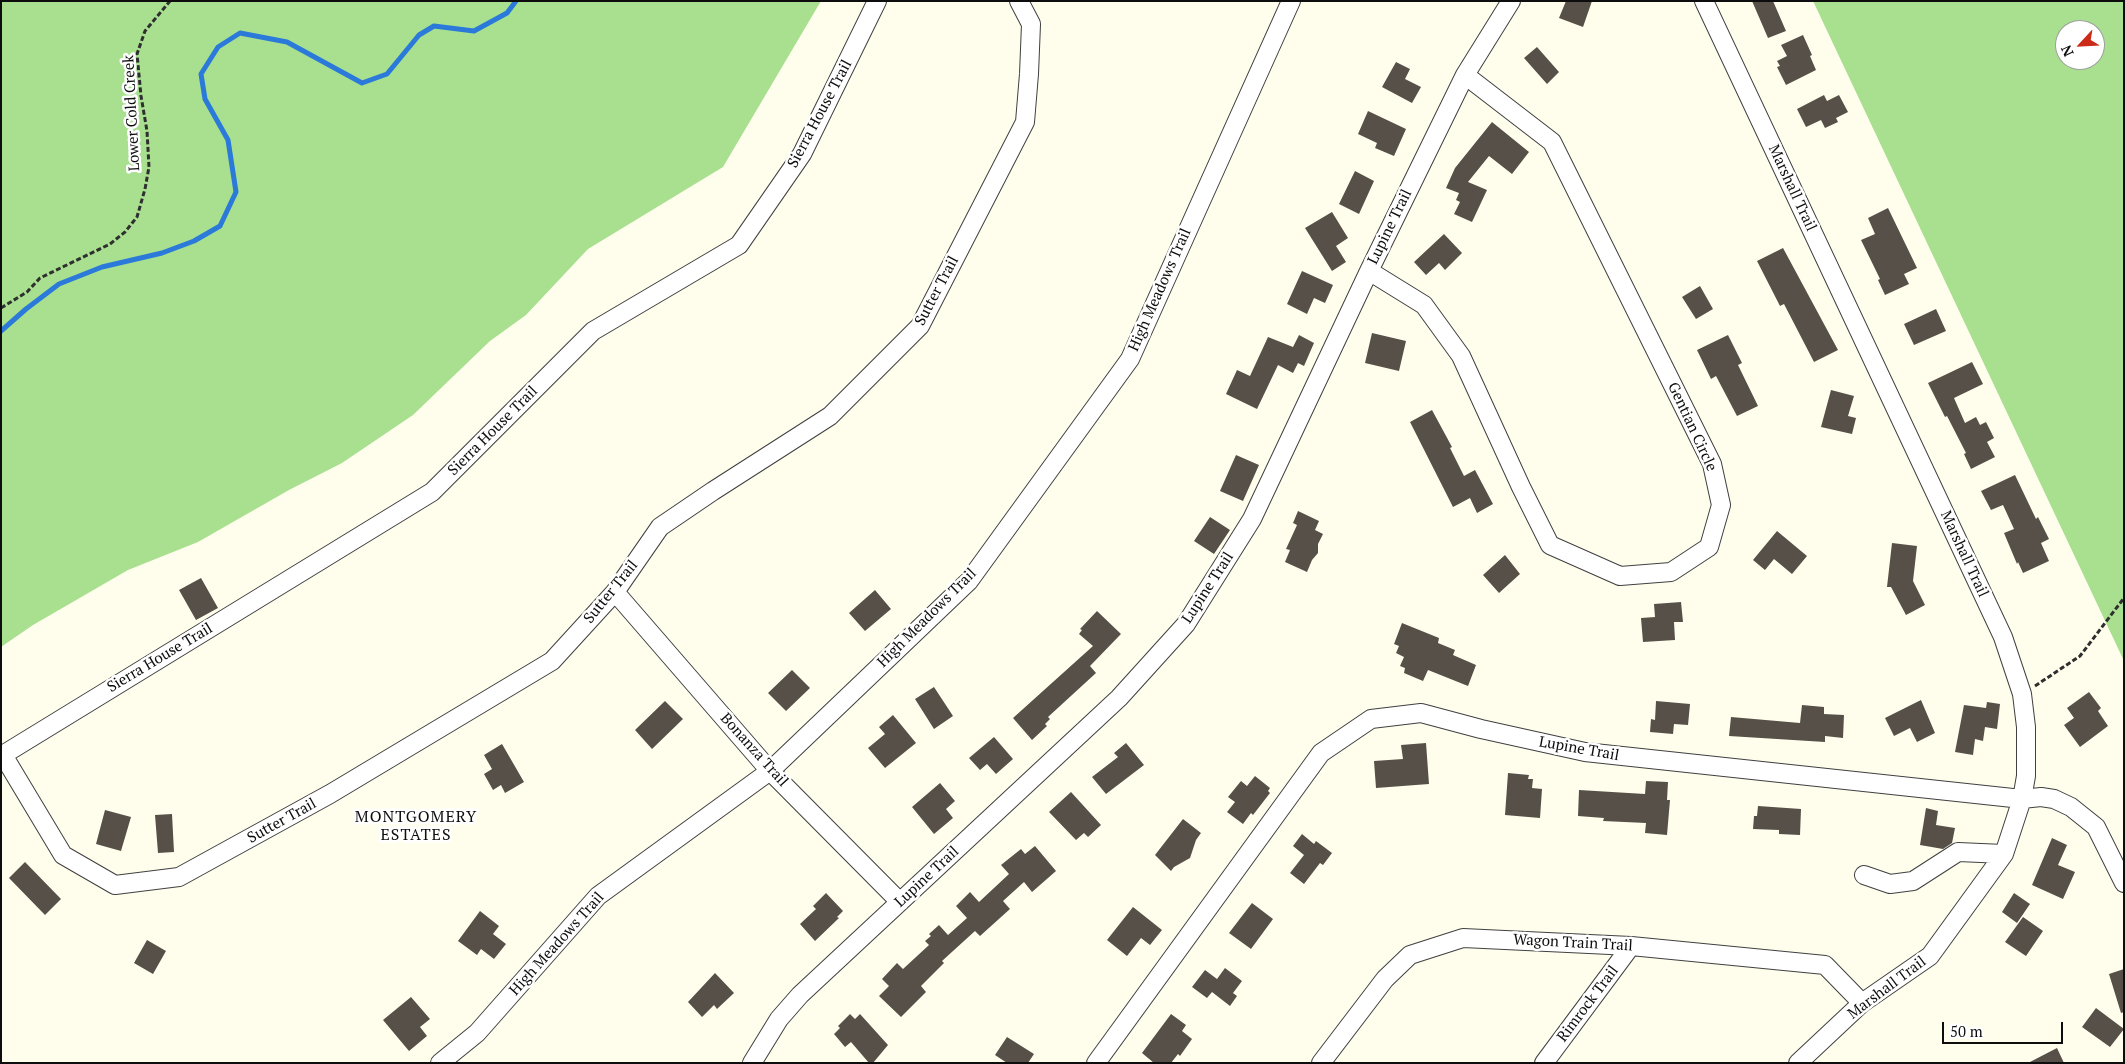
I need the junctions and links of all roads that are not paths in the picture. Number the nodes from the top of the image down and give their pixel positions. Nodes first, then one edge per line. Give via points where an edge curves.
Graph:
1 (877, 1) edge
2 (1019, 1) edge
3 (1291, 1) edge
4 (1511, 1) edge
5 (1704, 1) edge
6 (1465, 75) junction
7 (1368, 271) junction
8 (615, 592) junction
9 (2, 755) edge
10 (770, 771) junction
11 (2022, 800) junction
12 (2004, 854) junction
13 (1864, 875) dead end
14 (2124, 883) edge
15 (900, 902) junction
16 (1631, 946) junction
17 (1862, 1003) junction
18 (440, 1063) edge
19 (752, 1063) edge
20 (1096, 1063) edge
21 (1321, 1063) edge
22 (1544, 1063) edge
23 (1798, 1063) edge

1 - 9 street, Sierra House Trail via 802,154 739,245 593,331 432,492
2 - 8 street, Sutter Trail via 1030,24 1025,122 920,326 830,416 660,527
3 - 10 street, High Meadows Trail via 1130,359 969,581
4 - 6 street, Lupine Trail
5 - 11 street, Marshall Trail via 2003,637 2022,694 2028,750
6 - 7 street, Lupine Trail
6 - 7 street, Gentian Circle via 1552,142 1712,464 1721,505 1709,547 1671,572 1620,576 1550,545 1461,356 1424,305
7 - 15 street, Lupine Trail via 1252,519 1186,624 1119,698
8 - 9 street, Sutter Trail via 552,661 330,794 178,877 115,885 63,855
8 - 10 street, Bonanza Trail
10 - 15 street, Bonanza Trail
10 - 18 street, High Meadows Trail via 598,896 478,1033
11 - 12 street, Marshall Trail
11 - 14 street, Lupine Trail via 2054,799 2084,815 2096,827
11 - 20 street, Lupine Trail via 1585,752 1421,713 1371,718 1322,753
12 - 13 street via 1958,852 1913,882 1890,884
12 - 17 street, Marshall Trail via 1930,956
15 - 19 street, Lupine Trail via 800,994 779,1019
16 - 17 street, Wagon Train Trail via 1825,965
16 - 21 street, Wagon Train Trail via 1463,938 1410,956 1385,979
16 - 22 street, Rimrock Trail
17 - 23 street, Marshall Trail

